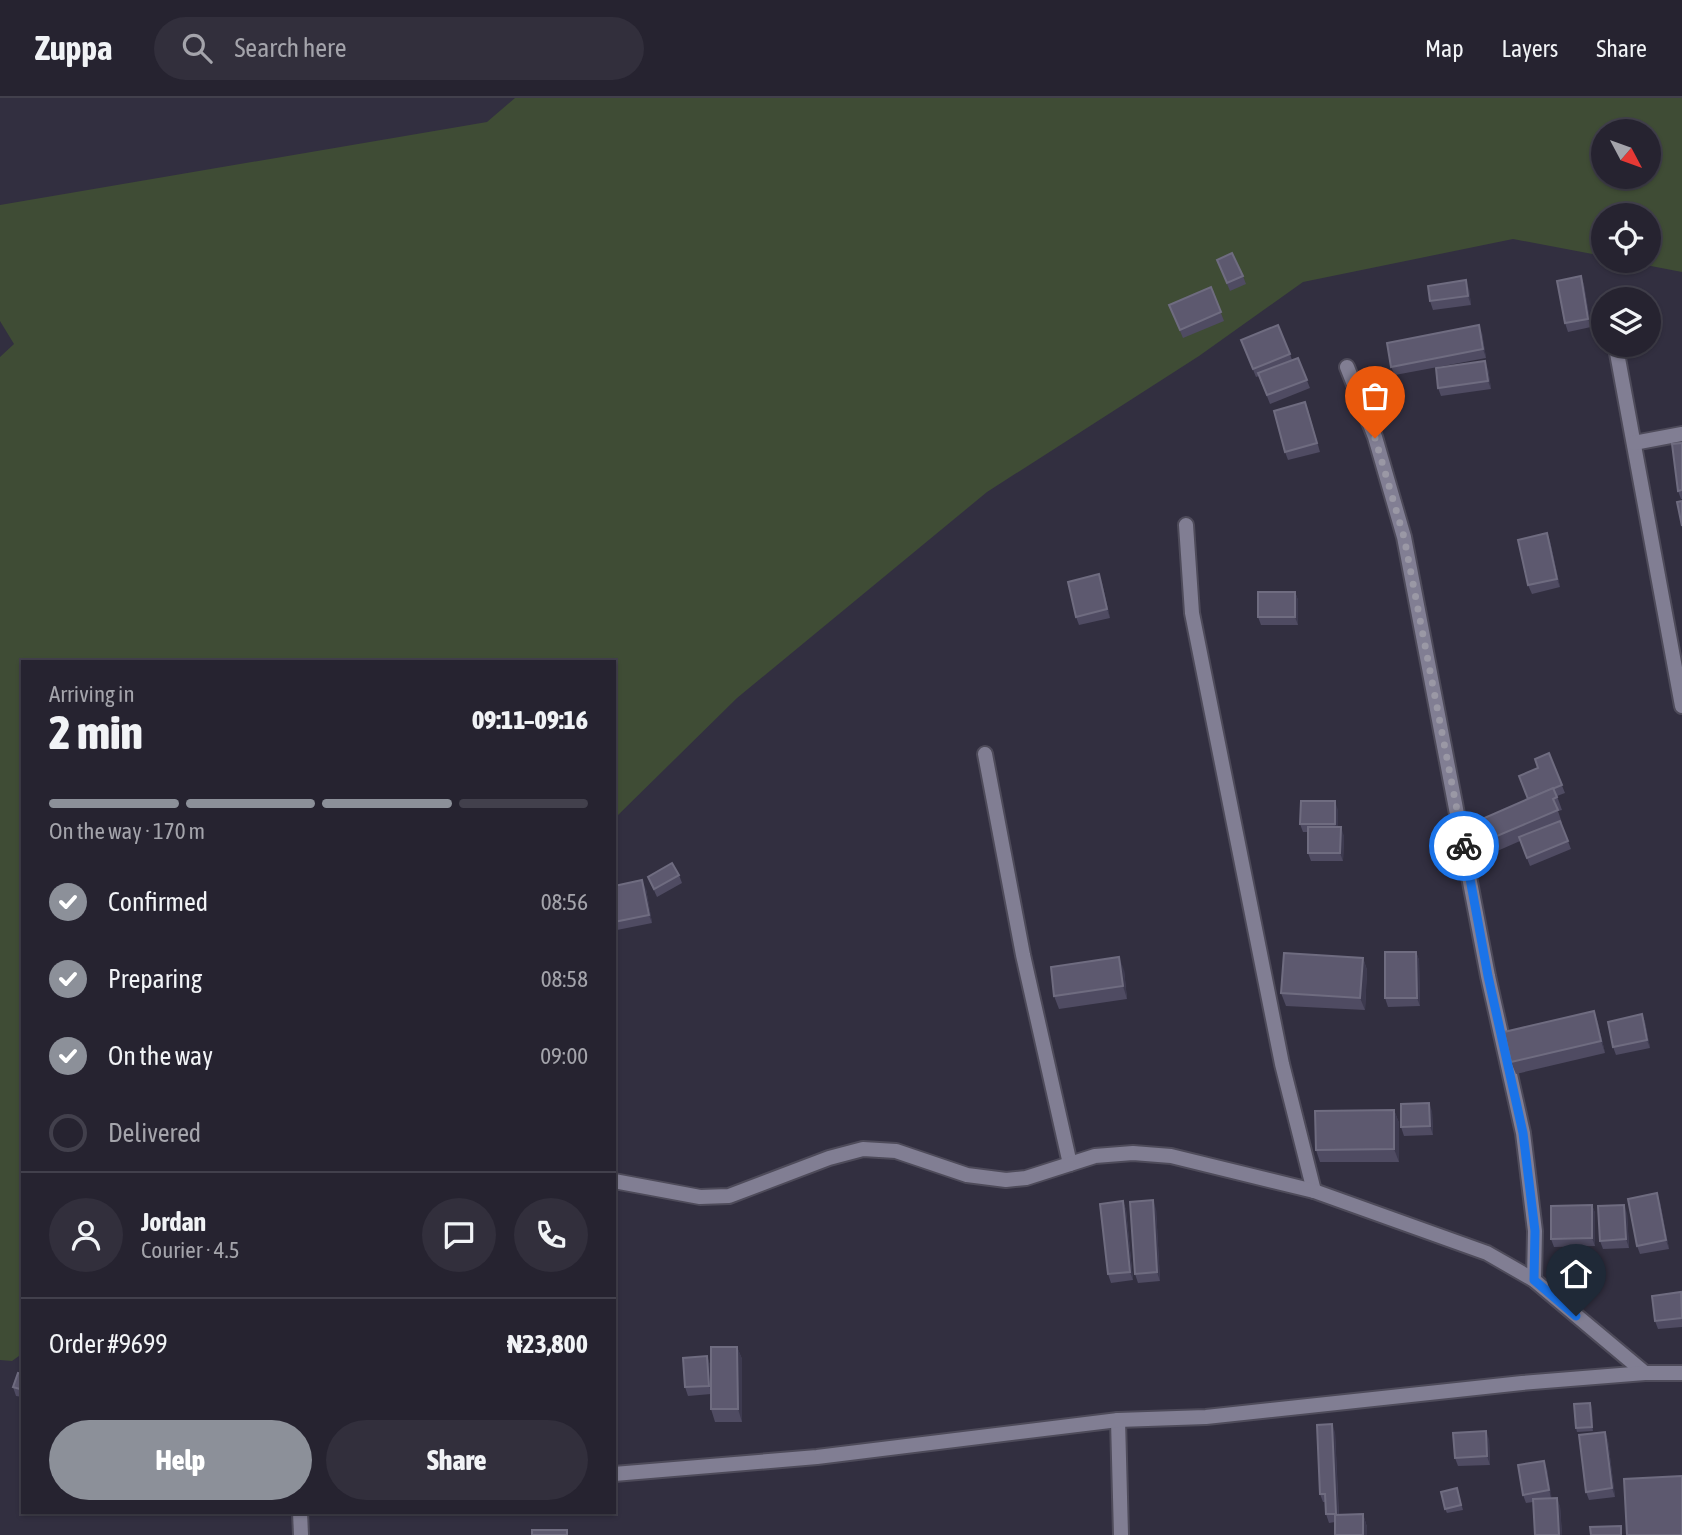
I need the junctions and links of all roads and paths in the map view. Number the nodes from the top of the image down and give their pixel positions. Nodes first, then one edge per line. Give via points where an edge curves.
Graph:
1 (1618, 357) edge
2 (1347, 367) dead end
3 (1682, 434) edge
4 (1634, 443) junction
5 (1186, 525) dead end
6 (1677, 657) edge
7 (1682, 706) edge
8 (985, 754) dead end
9 (1070, 1164) junction
10 (616, 1181) edge
11 (1314, 1191) junction
12 (1534, 1280) junction
13 (1645, 1373) junction
14 (1682, 1373) edge
15 (1118, 1420) junction
16 (616, 1474) edge
17 (300, 1514) edge
18 (301, 1535) edge
19 (1121, 1535) edge

1 - 4 street
2 - 12 street via 1375,438 1404,537 1488,976 1523,1133 1535,1231
3 - 4 street
4 - 6 street
5 - 11 street via 1192,613 1282,1064
6 - 7 street
8 - 9 street via 1023,956
9 - 10 street via 1006,1180 967,1175 896,1151 863,1149 729,1196 700,1197
9 - 11 street via 1095,1156 1171,1156
11 - 12 street via 1487,1253
12 - 13 street
13 - 14 street
13 - 15 street via 1206,1417
15 - 16 street via 817,1457
15 - 19 street
17 - 18 street

